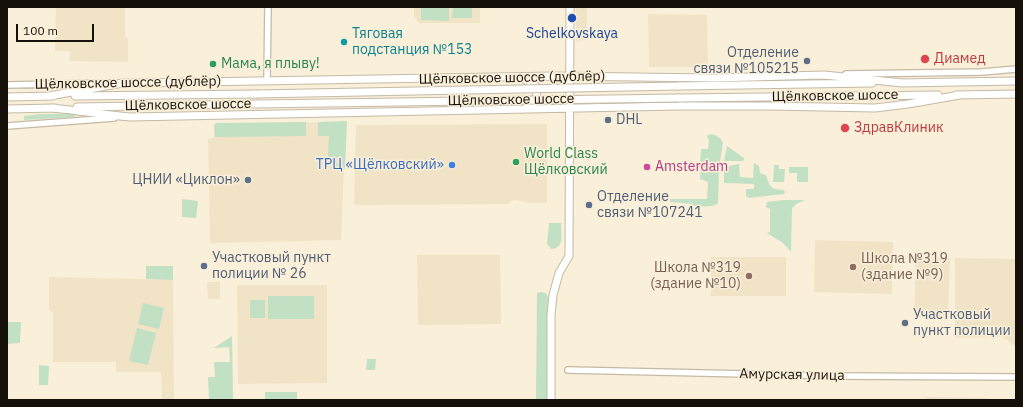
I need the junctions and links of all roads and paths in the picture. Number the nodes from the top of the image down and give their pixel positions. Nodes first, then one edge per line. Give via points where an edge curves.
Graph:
1 (268, 7) edge
2 (570, 7) edge
3 (1016, 69) edge
4 (824, 75) junction
5 (520, 77) junction
6 (569, 77) junction
7 (267, 81) junction
8 (1016, 81) edge
9 (123, 83) junction
10 (904, 83) junction
11 (7, 85) edge
12 (1016, 94) edge
13 (960, 95) junction
14 (49, 96) junction
15 (7, 97) edge
16 (52, 108) junction
17 (7, 109) edge
18 (569, 109) junction
19 (522, 110) junction
20 (130, 117) junction
21 (7, 126) edge
22 (568, 370) dead end
23 (1016, 377) edge
24 (551, 400) edge

1 - 7 street
2 - 6 main road
3 - 4 street, Щёлковское шоссе (дублёр)
4 - 6 main road, Щёлковское шоссе (дублёр)
4 - 10 main road
5 - 6 main road, Щёлковское шоссе (дублёр)
5 - 7 main road, Щёлковское шоссе (дублёр)
5 - 19 main road via 535,85 537,91 536,102
6 - 18 main road
7 - 9 main road, Щёлковское шоссе (дублёр)
8 - 10 main road, Щёлковское шоссе
9 - 11 street, Щёлковское шоссе (дублёр)
9 - 14 main road
10 - 14 main road, Щёлковское шоссе, bridge
12 - 13 main road, Щёлковское шоссе
13 - 16 main road, Щёлковское шоссе, bridge
13 - 18 main road via 875,108 714,106
14 - 15 main road, Щёлковское шоссе
16 - 17 main road, Щёлковское шоссе
16 - 20 main road
18 - 19 main road
18 - 24 main road via 569,256 558,273 553,295
19 - 20 main road
20 - 21 street
22 - 23 street, Амурская улица via 822,376

